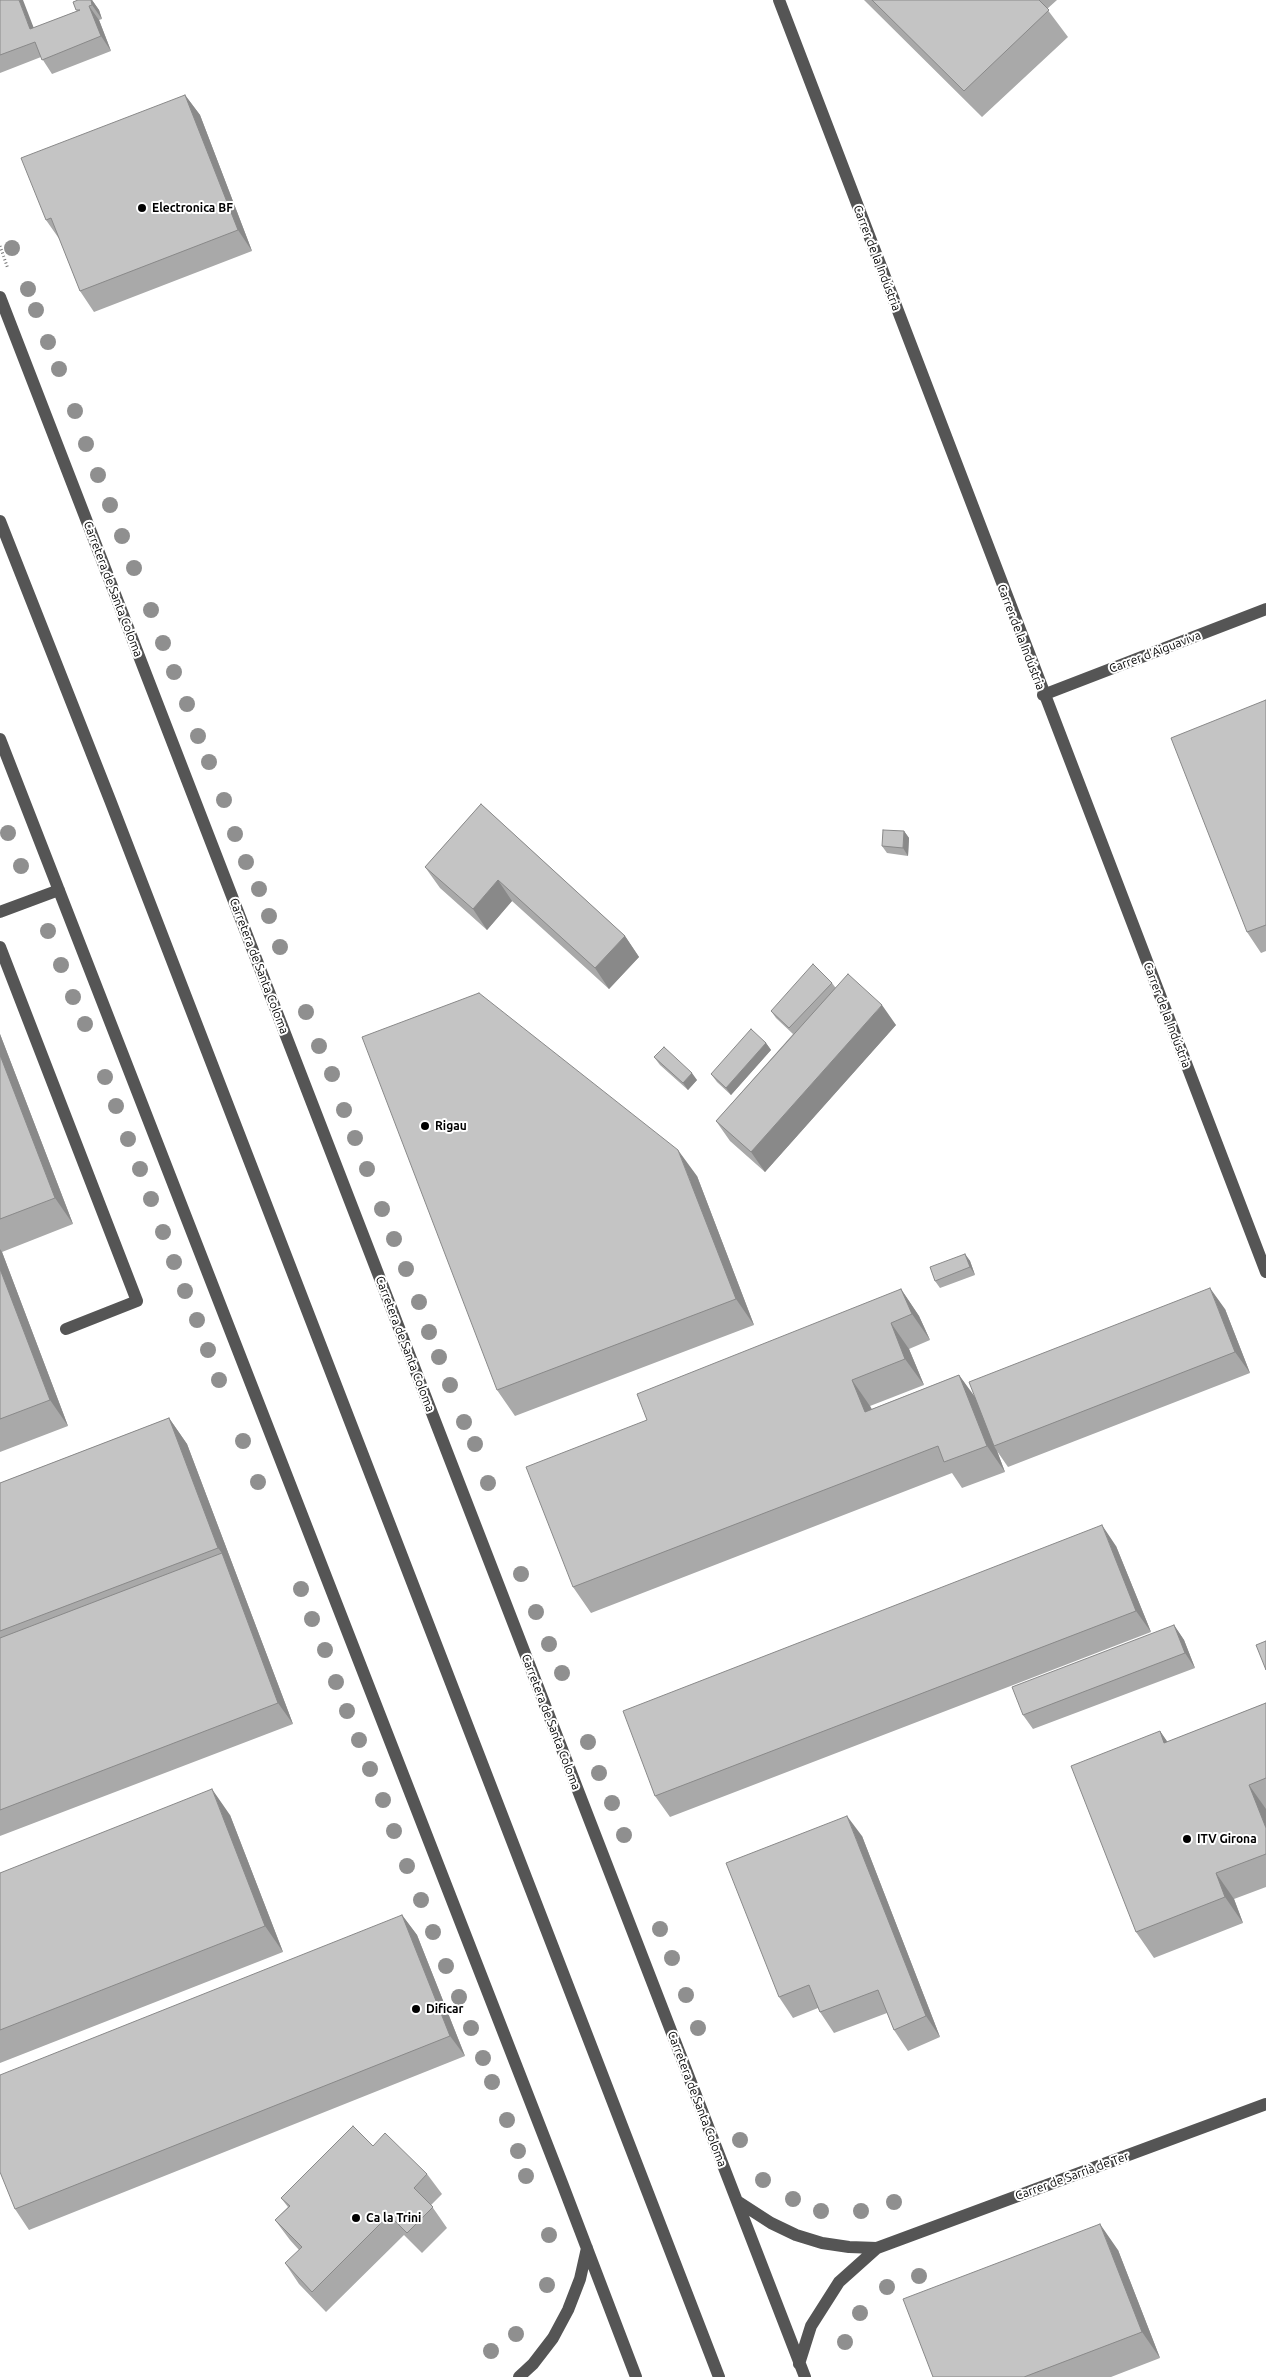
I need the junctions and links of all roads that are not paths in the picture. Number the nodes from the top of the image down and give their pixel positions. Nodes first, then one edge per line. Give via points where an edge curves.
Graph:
1 (779, 0) edge
2 (0, 296) edge
3 (3, 309) edge
4 (0, 521) edge
5 (1266, 609) edge
6 (1044, 695) junction
7 (0, 739) edge
8 (59, 890) junction
9 (0, 912) edge
10 (0, 947) edge
11 (1266, 1272) edge
12 (66, 1329) dead end
13 (1266, 2104) edge
14 (737, 2201) junction
15 (587, 2248) junction
16 (878, 2248) junction
17 (799, 2364) junction
18 (519, 2377) edge
19 (636, 2377) edge
20 (719, 2377) edge
21 (804, 2377) edge

1 - 6 street, Carrer de la Indústria
2 - 3 street, Carretera de Santa Coloma
3 - 14 street, Carretera de Santa Coloma
4 - 20 street
5 - 6 street, Carrer d'Aiguaviva
6 - 11 street, Carrer de la Indústria
7 - 8 street
8 - 9 street
8 - 15 street
10 - 12 street via 137,1301
13 - 16 street, Carrer de Sarrià de Ter
14 - 16 street, Carrer de Sarrià de Ter via 796,2235 822,2243
14 - 17 street, Carretera de Santa Coloma
15 - 18 street via 568,2310 553,2338
15 - 19 street
16 - 17 street, Carrer de Sarrià de Ter via 838,2282 811,2326
17 - 21 street, Carretera de Santa Coloma

